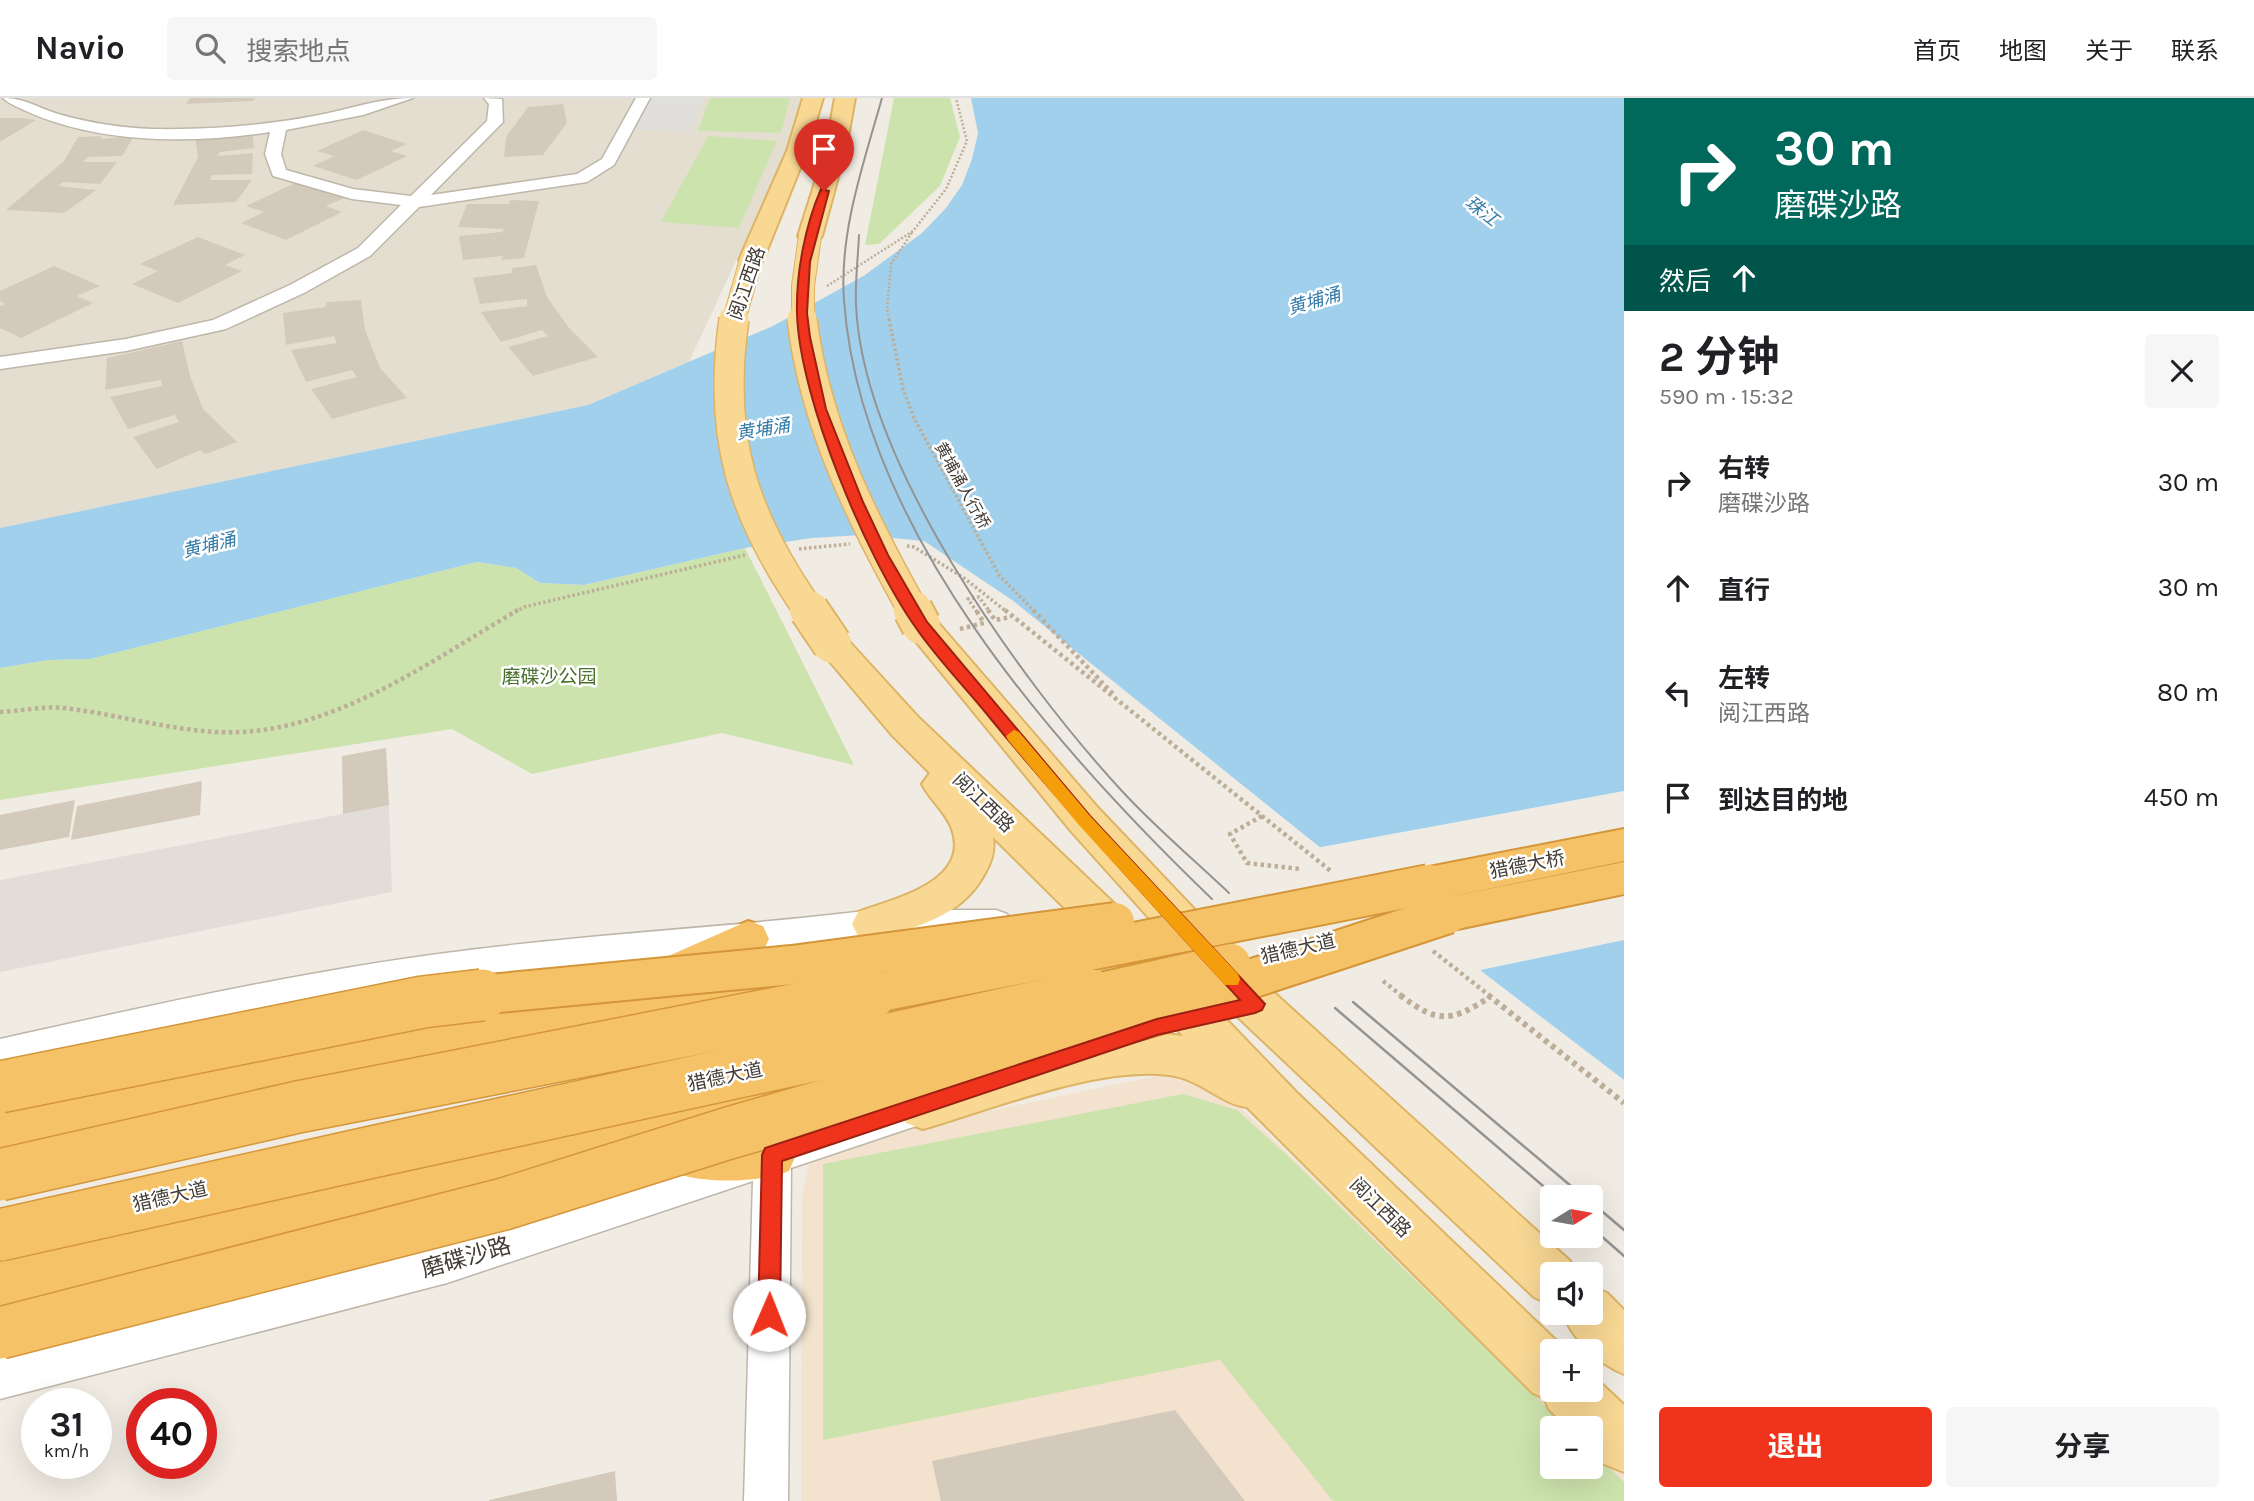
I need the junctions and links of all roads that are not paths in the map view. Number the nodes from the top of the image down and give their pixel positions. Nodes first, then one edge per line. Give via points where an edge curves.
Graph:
1 (9, 98) edge
2 (407, 98) edge
3 (491, 98) edge
4 (643, 98) edge
5 (813, 98) edge
6 (845, 98) edge
7 (0, 101) edge
8 (279, 127) junction
9 (417, 202) junction
10 (0, 363) edge
11 (905, 726) junction
12 (1624, 845) edge
13 (1624, 878) edge
14 (1434, 914) junction
15 (873, 924) junction
16 (1178, 924) junction
17 (1109, 925) junction
18 (748, 939) junction
19 (1255, 1004) junction
20 (577, 1016) junction
21 (1197, 1018) junction
22 (0, 1055) edge
23 (0, 1087) edge
24 (923, 1107) junction
25 (1279, 1108) junction
26 (0, 1126) edge
27 (772, 1155) junction
28 (526, 1159) junction
29 (0, 1175) edge
30 (0, 1235) edge
31 (1540, 1268) edge
32 (0, 1288) edge
33 (1601, 1325) edge
34 (0, 1333) edge
35 (1624, 1347) edge
36 (1540, 1362) edge
37 (0, 1378) edge
38 (1580, 1402) edge
39 (1624, 1444) edge
40 (766, 1501) edge

1 - 7 street
1 - 8 street via 31,111 106,129 152,133
2 - 8 street
3 - 9 street via 497,102 495,122
4 - 9 street via 608,162 581,178
5 - 11 main road, 阅江西路, bridge via 797,151 751,260 728,339 726,395 732,441 750,506 795,594 832,644
6 - 16 main road, bridge via 836,148 810,236 802,313 821,409 857,502 882,555 937,628 1085,820
8 - 9 street via 273,154 279,173 352,194
9 - 10 street via 364,253 219,325 126,345
11 - 15 main road via 930,771 969,822 976,840 954,891
11 - 17 main road, 阅江西路
12 - 14 highway, 猎德大桥
13 - 14 highway, 猎德大桥
14 - 23 highway, bridge via 1209,909 792,965 510,991 423,1002
14 - 29 highway, 猎德大道, bridge via 298,1107
14 - 30 highway, 猎德大道, bridge via 716,1079 363,1152
14 - 34 highway, bridge via 1238,985 729,1133 504,1204
15 - 17 street
15 - 18 street
15 - 24 street via 905,947 920,965 943,1018 949,1050 940,1084
16 - 17 street
16 - 19 main road
17 - 21 main road, 阅江西路
18 - 20 highway
18 - 22 street via 462,965 378,978 190,1012
19 - 21 street, 磨碟沙路
19 - 31 main road
20 - 26 highway via 258,1070
20 - 28 highway via 818,984 839,992 856,1017 862,1039 849,1068 811,1086
21 - 24 street, 磨碟沙路 via 1157,1027
21 - 25 main road, 阅江西路
24 - 25 main road via 1085,1063 1169,1053 1217,1068
24 - 27 street, 磨碟沙路
25 - 36 main road, 阅江西路
27 - 28 highway
27 - 37 street, 磨碟沙路 via 447,1263
27 - 40 street
28 - 32 highway
33 - 35 main road
38 - 39 main road

